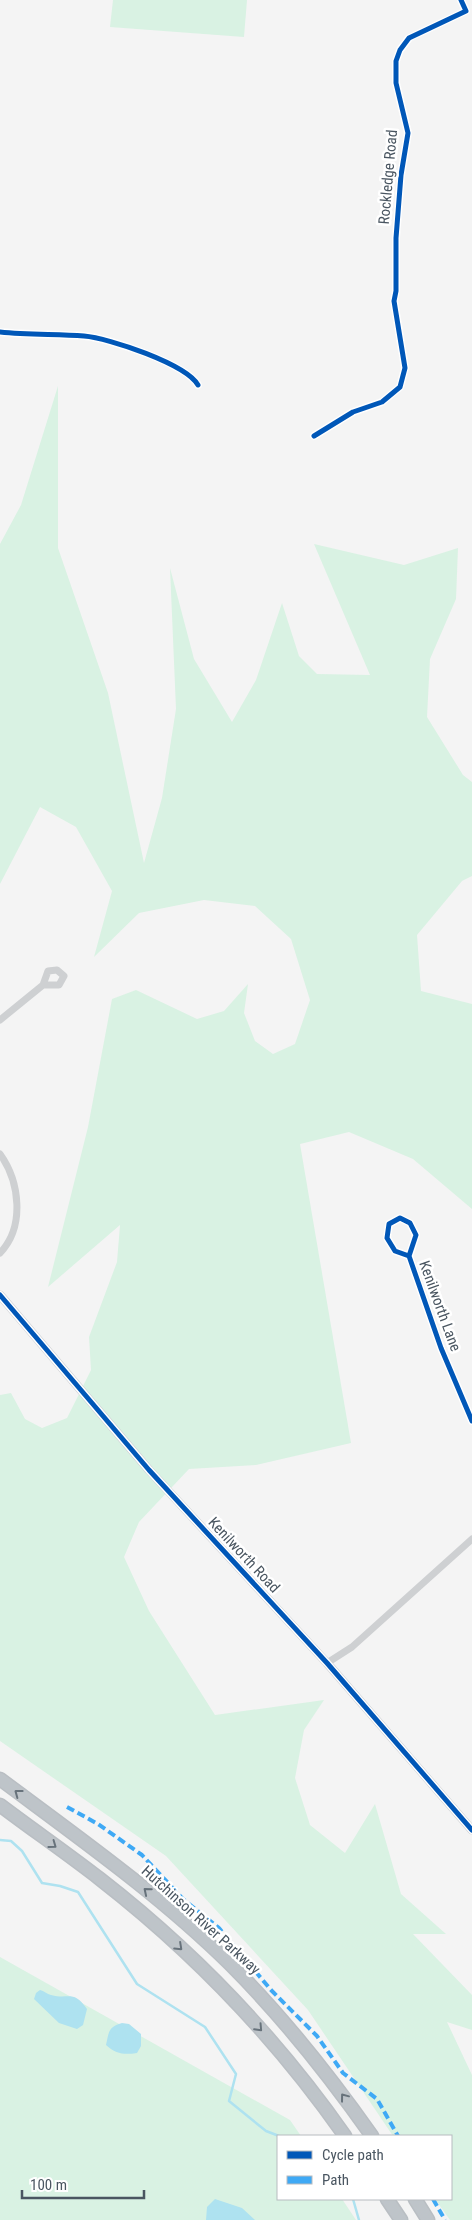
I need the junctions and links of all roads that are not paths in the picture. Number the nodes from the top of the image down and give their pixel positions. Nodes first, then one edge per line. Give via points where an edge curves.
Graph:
1 (461, 0) edge
2 (0, 332) edge
3 (198, 385) dead end
4 (314, 436) dead end
5 (43, 985) dead end
6 (0, 1020) edge
7 (0, 1154) edge
8 (0, 1254) edge
9 (409, 1256) junction
10 (0, 1295) edge
11 (472, 1421) edge
12 (472, 1539) edge
13 (327, 1663) junction
14 (0, 1779) edge
15 (0, 1805) edge
16 (472, 1830) edge
17 (344, 2135) edge
18 (371, 2135) edge
19 (388, 2200) edge
20 (416, 2200) edge
21 (400, 2220) edge
22 (428, 2220) edge

1 - 4 street, Rockledge Road via 466,11 409,38 396,61 396,83 408,133 401,175 394,301 405,368 400,387 382,402 353,412
2 - 3 street via 86,336 167,363 187,373
5 - 6 street
7 - 8 street via 10,1168 18,1208 8,1246
9 - 9 street, Kenilworth Lane via 416,1235 410,1223 400,1218 389,1224 387,1238 395,1251
9 - 11 street, Kenilworth Lane
10 - 13 street, Kenilworth Road via 148,1470
12 - 13 street via 352,1647
13 - 16 street, Kenilworth Road
18 -> 14 highway, Hutchinson River Parkway via 295,2035 230,1964 122,1870
15 -> 17 highway via 100,1879 201,1967 278,2048
19 - 21 highway
20 - 22 highway

